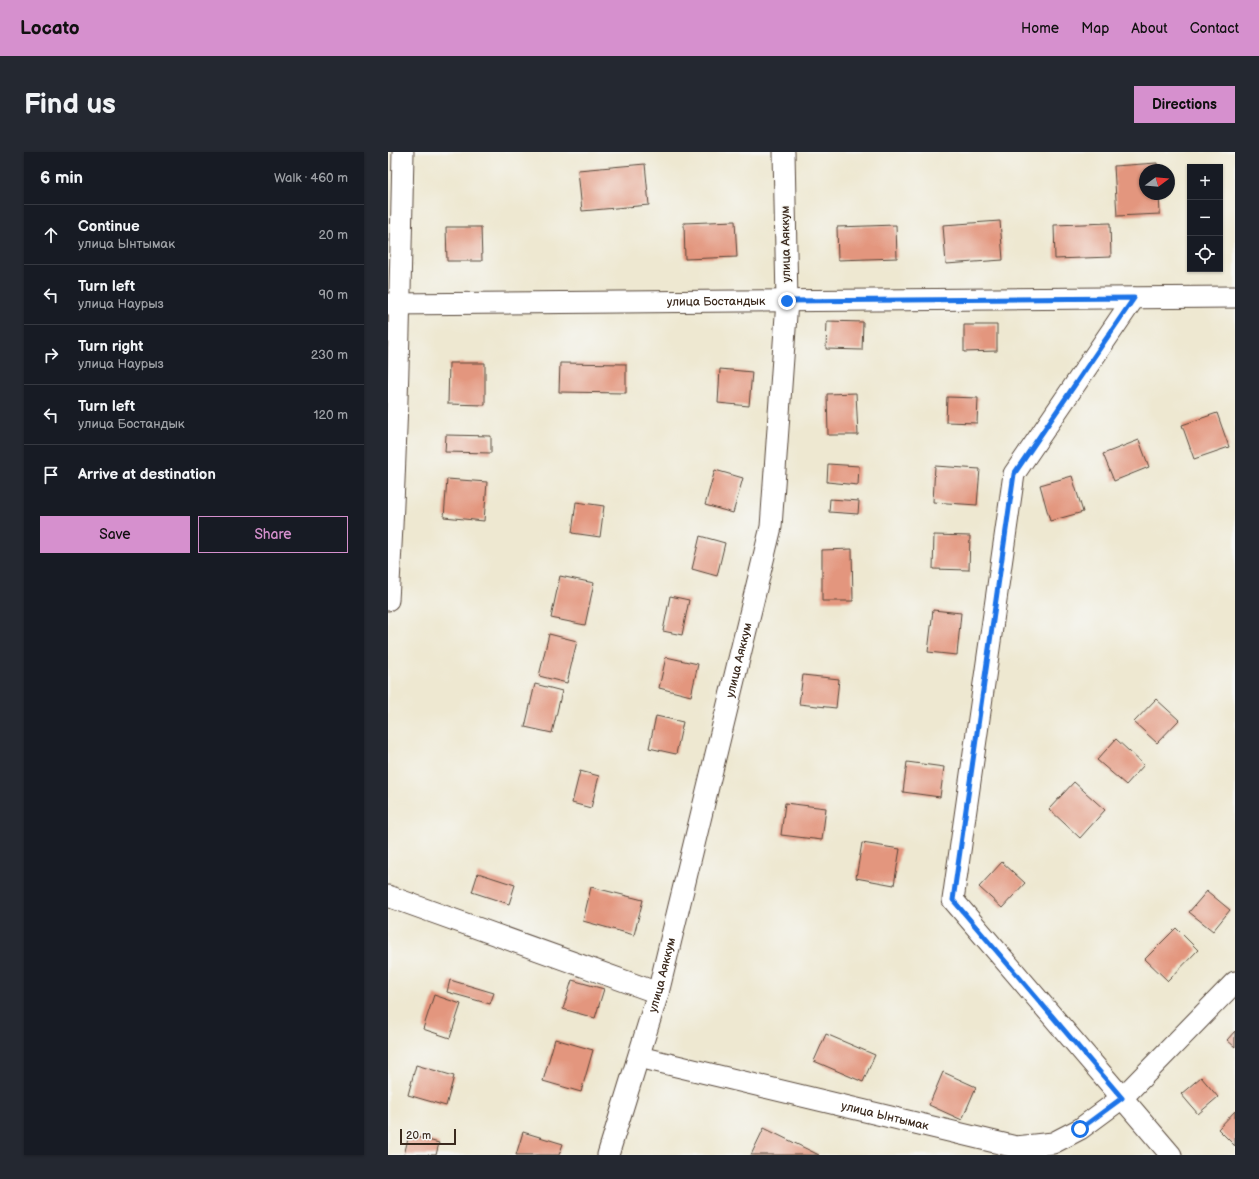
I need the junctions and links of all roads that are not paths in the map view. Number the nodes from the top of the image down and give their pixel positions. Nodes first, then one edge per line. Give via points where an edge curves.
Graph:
1 (403, 152) edge
2 (784, 152) edge
3 (1235, 297) edge
4 (1134, 298) junction
5 (787, 301) junction
6 (394, 304) edge
7 (388, 600) edge
8 (388, 896) edge
9 (1235, 982) edge
10 (658, 993) junction
11 (639, 1057) junction
12 (1122, 1098) junction
13 (608, 1155) edge
14 (1171, 1155) edge

1 - 6 street
2 - 5 street, улица Аяккум
3 - 4 street, улица Бостандык
4 - 5 street, улица Бостандык
4 - 12 street via 1014,474 953,900
5 - 6 street, улица Бостандык
5 - 10 street, улица Аяккум via 771,527
6 - 7 street via 394,498
8 - 10 street
9 - 12 street, улица Ынтымак
10 - 11 street, улица Аяккум
11 - 12 street, улица Ынтымак via 1016,1147 1053,1143 1080,1129
11 - 13 street, улица Аяккум
12 - 14 street

